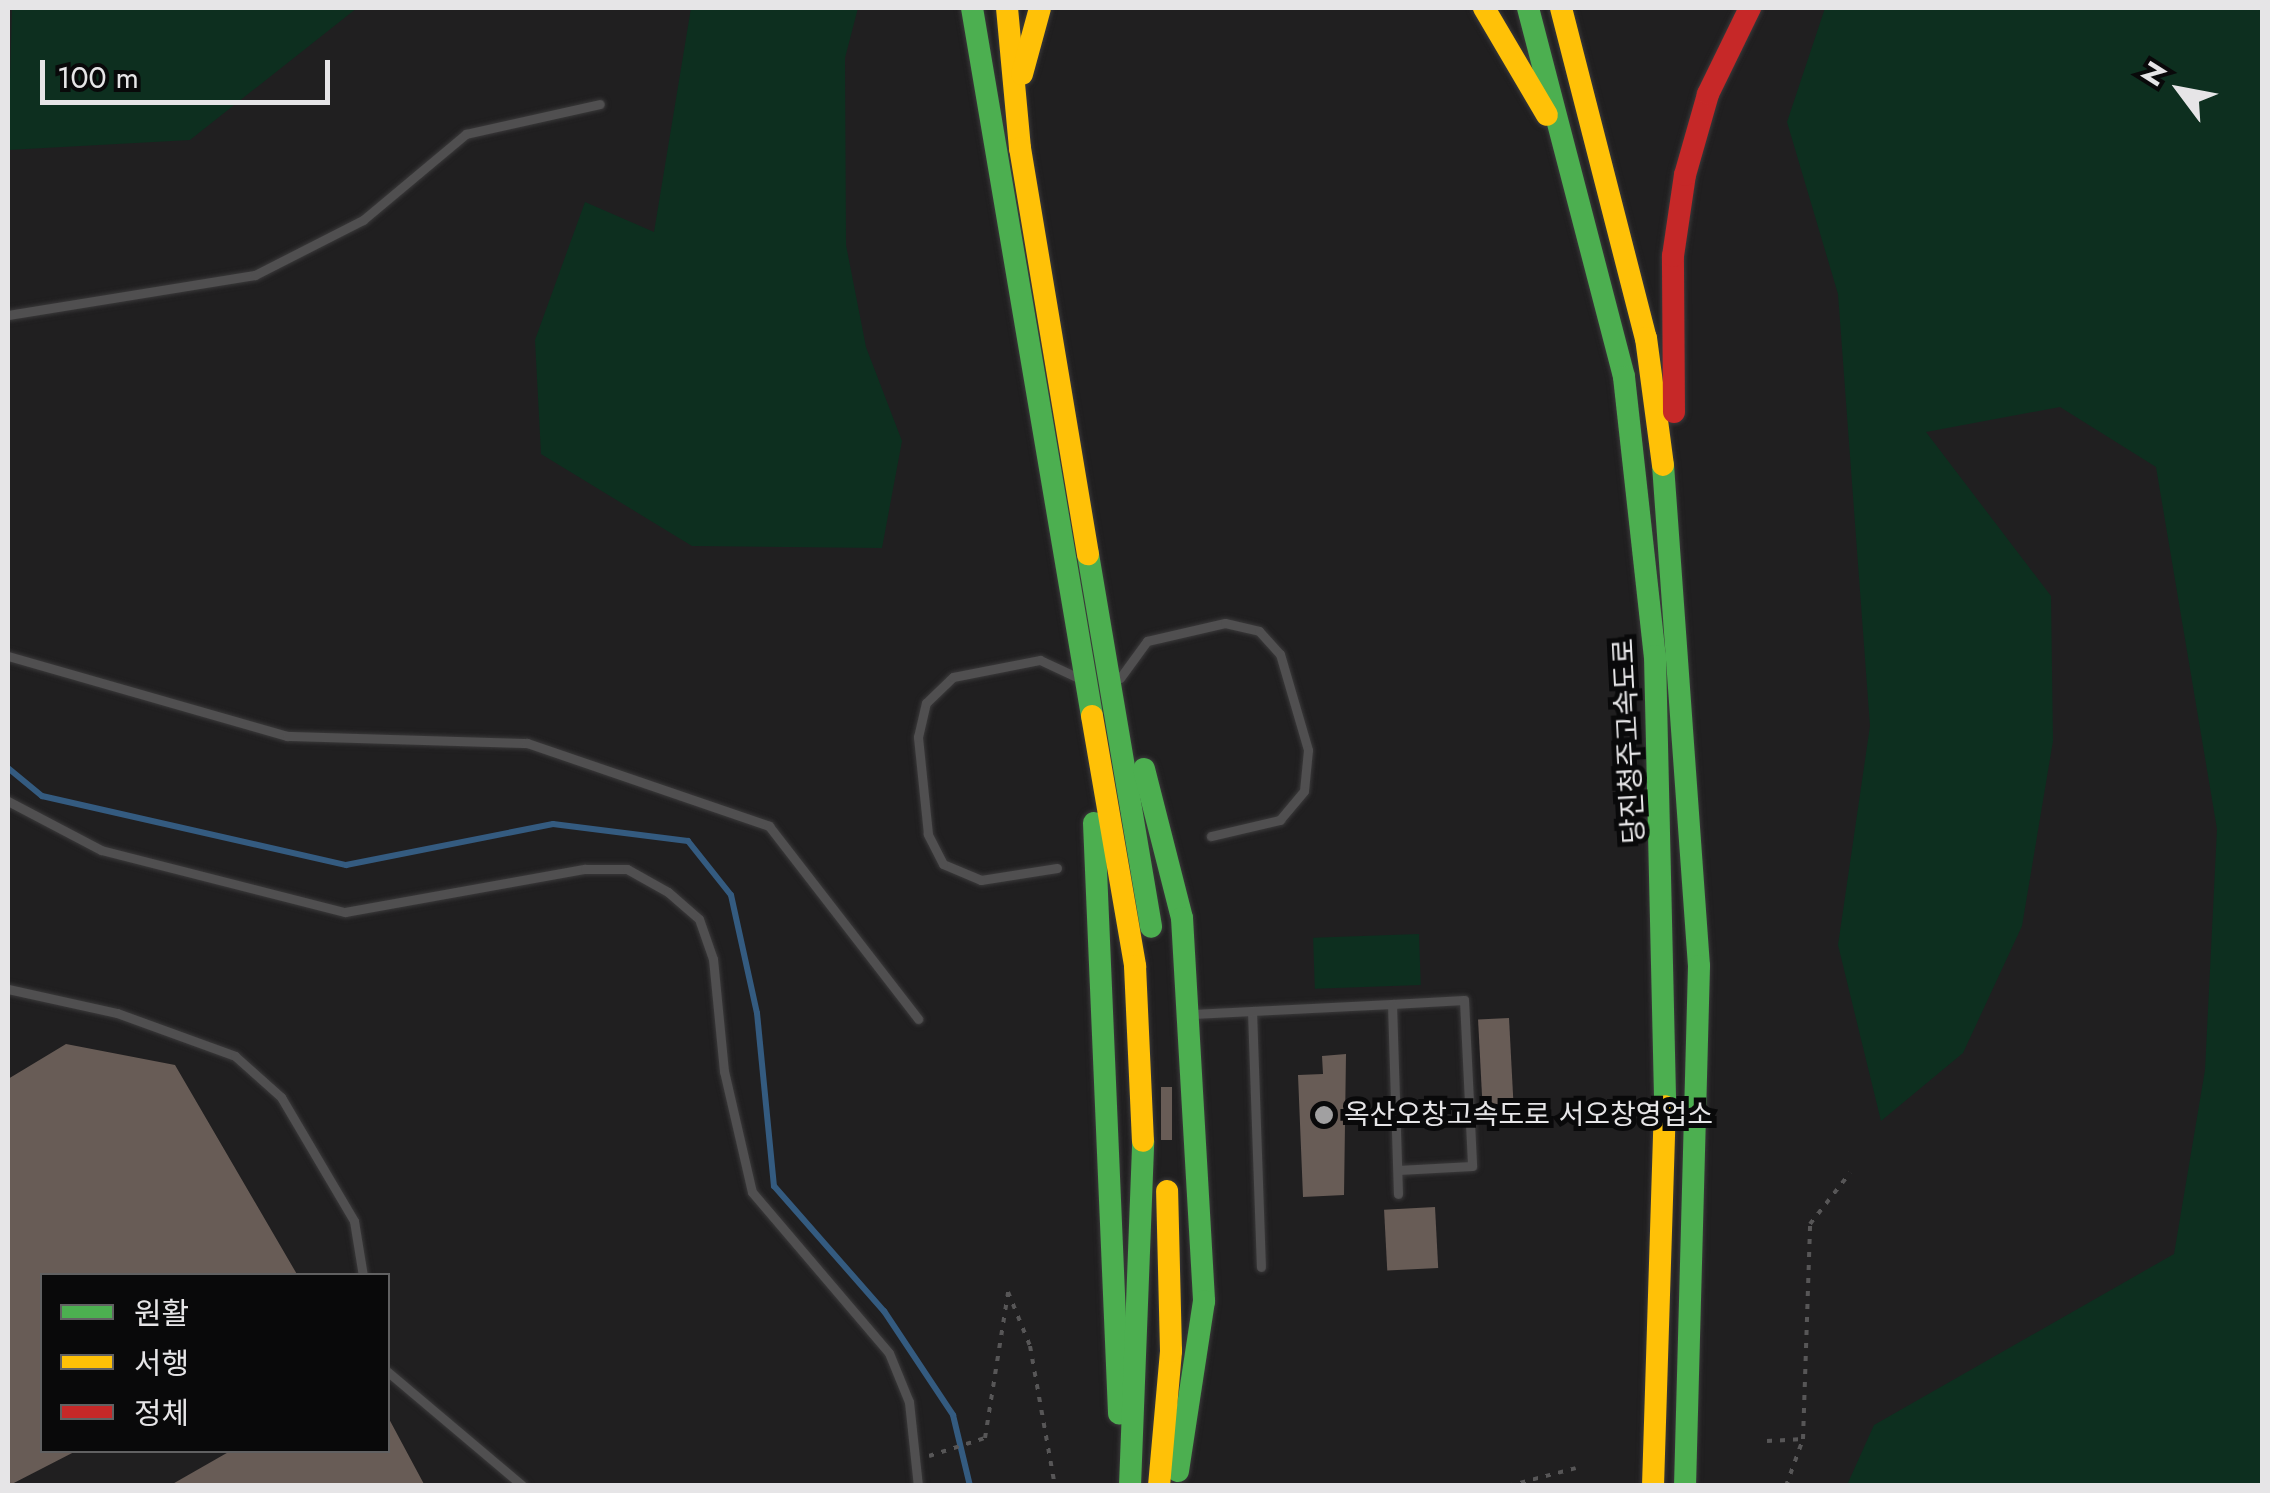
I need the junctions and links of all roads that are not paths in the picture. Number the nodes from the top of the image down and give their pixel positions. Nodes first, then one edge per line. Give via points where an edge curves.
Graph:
1 (972, 8) edge
2 (980, 8) edge
3 (1006, 8) edge
4 (1040, 8) edge
5 (1484, 8) edge
6 (1528, 8) edge
7 (1561, 8) edge
8 (1750, 8) edge
9 (982, 70) junction
10 (600, 104) dead end
11 (1020, 148) junction
12 (1577, 176) junction
13 (8, 315) edge
14 (1677, 567) junction
15 (8, 656) edge
16 (1086, 688) junction
17 (1114, 695) junction
18 (8, 801) edge
19 (1210, 836) dead end
20 (1057, 868) dead end
21 (8, 988) edge
22 (1392, 1004) junction
23 (1252, 1012) junction
24 (1189, 1014) junction
25 (918, 1020) dead end
26 (1398, 1170) junction
27 (1398, 1194) dead end
28 (1261, 1267) dead end
29 (363, 1273) edge
30 (390, 1374) edge
31 (523, 1486) edge
32 (918, 1486) edge
33 (1124, 1486) edge
34 (1162, 1486) edge
35 (1174, 1486) edge
36 (1654, 1486) edge
37 (1684, 1486) edge

1 - 9 highway
2 - 9 highway
3 - 11 highway
4 - 11 highway via 1022,70
5 - 12 highway
6 - 12 highway, 당진청주고속도로
7 - 14 highway via 1646,338
8 - 14 highway via 1705,105 1676,232
9 - 16 highway
10 - 13 lane via 466,134 363,220 255,275
11 - 17 highway
12 - 36 highway, 당진청주고속도로 via 1624,376 1658,712 1668,1014
14 - 37 highway via 1699,966
15 - 25 lane via 287,736 527,743 769,826
16 - 20 lane via 1045,661 963,674 934,692 919,726 928,834 943,864 981,880
16 - 33 highway
16 - 33 highway via 1131,930 1139,1034 1146,1233
17 - 19 lane via 1131,654 1157,636 1233,622 1276,647 1308,750 1304,791 1280,820
17 - 24 highway via 1173,864
17 - 34 highway via 1140,839 1163,1109 1171,1351
18 - 32 lane via 101,850 345,912 585,870 627,869 668,892 699,919 713,959 724,1071 752,1192 889,1353 909,1402
21 - 29 lane via 117,1012 235,1056 281,1097 354,1220
22 - 23 lane
22 - 26 lane
22 - 26 lane via 1464,1000 1472,1166
23 - 24 lane
23 - 28 lane
24 - 35 highway via 1204,1302 1198,1382
26 - 27 lane
30 - 31 lane

